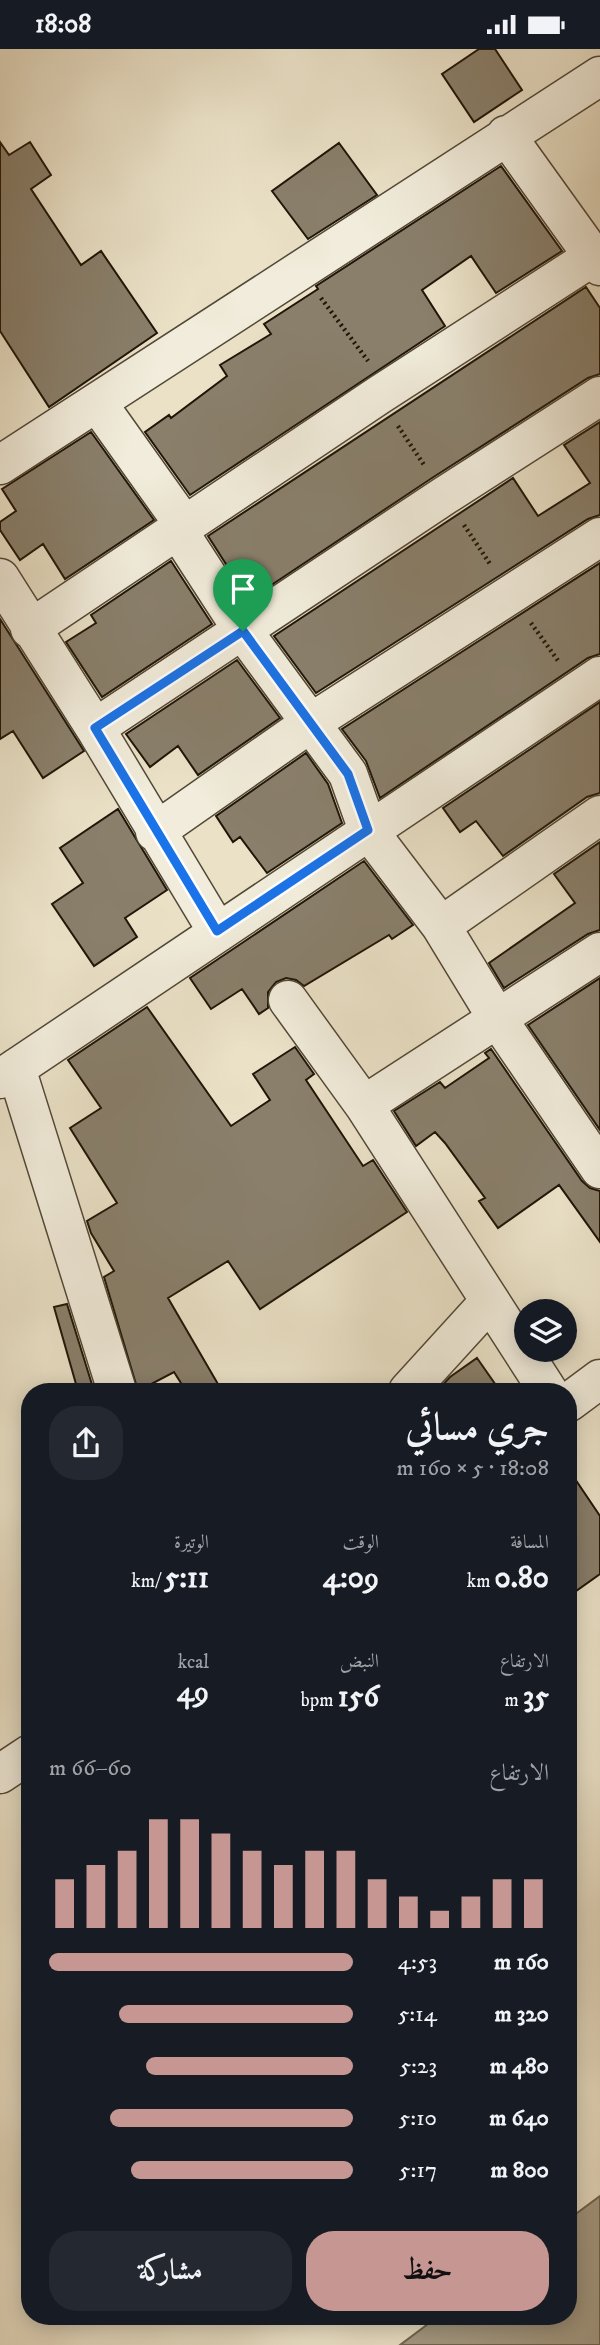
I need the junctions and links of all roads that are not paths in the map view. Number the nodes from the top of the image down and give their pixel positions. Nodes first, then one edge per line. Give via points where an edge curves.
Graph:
1 (600, 76) edge
2 (506, 135) junction
3 (597, 261) edge
4 (600, 396) edge
5 (98, 404) junction
6 (0, 465) edge
7 (177, 529) junction
8 (600, 537) edge
9 (0, 578) edge
10 (30, 629) junction
11 (243, 631) junction
12 (600, 676) edge
13 (312, 722) junction
14 (95, 728) junction
15 (600, 815) edge
16 (368, 830) junction
17 (155, 832) junction
18 (441, 926) junction
19 (217, 931) junction
20 (600, 952) edge
21 (288, 1000) dead end
22 (497, 1018) junction
23 (8, 1074) edge
24 (364, 1105) junction
25 (600, 1169) edge
26 (489, 1302) junction
27 (600, 1379) edge
28 (114, 1383) edge
29 (415, 1383) edge
30 (543, 1383) edge
31 (577, 1396) edge
32 (21, 1760) edge
33 (0, 1774) edge

1 - 2 street
2 - 3 street
2 - 5 street
3 - 7 street
4 - 11 street
5 - 6 street
5 - 7 street via 182,522
7 - 10 street
7 - 11 street
8 - 13 street
9 - 10 street
10 - 14 street
11 - 13 street
11 - 14 street
12 - 16 street
13 - 16 street via 348,774
13 - 17 street
14 - 17 street
15 - 18 street
16 - 18 street
16 - 19 street
17 - 19 street
18 - 22 street
19 - 23 street
20 - 22 street
21 - 24 street
22 - 24 street
22 - 25 street
23 - 28 street
24 - 26 street
26 - 29 street
26 - 30 street
27 - 31 street
32 - 33 street

